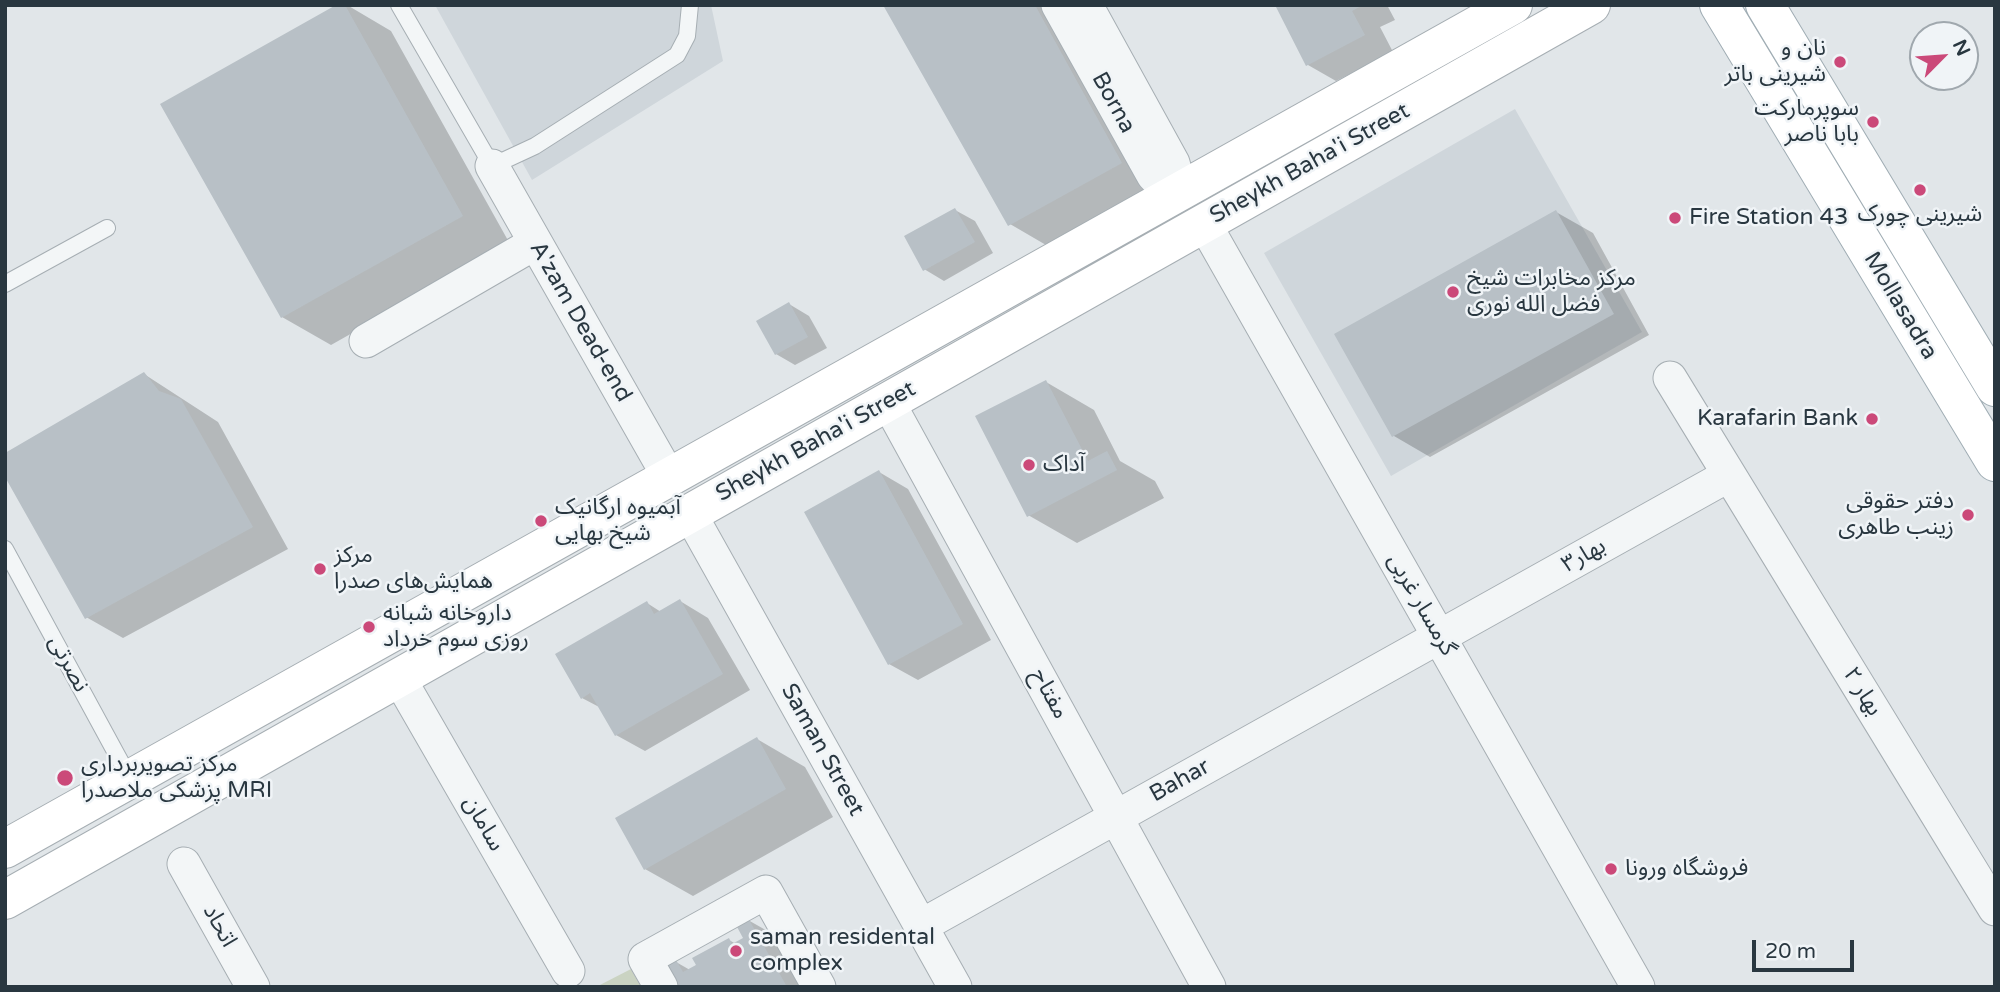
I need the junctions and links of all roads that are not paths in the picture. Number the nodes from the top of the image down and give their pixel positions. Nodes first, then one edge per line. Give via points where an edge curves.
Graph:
1 (400, 5) edge
2 (690, 5) edge
3 (1058, 5) edge
4 (1086, 5) edge
5 (1513, 5) edge
6 (1591, 5) edge
7 (1719, 5) edge
8 (1765, 5) edge
9 (1783, 22) edge
10 (492, 166) junction
11 (1177, 193) junction
12 (1204, 223) junction
13 (107, 228) dead end
14 (535, 243) junction
15 (5, 284) edge
16 (366, 341) dead end
17 (1670, 378) dead end
18 (1995, 387) edge
19 (888, 402) junction
20 (1995, 462) edge
21 (1728, 475) junction
22 (669, 477) junction
23 (690, 514) junction
24 (5, 549) edge
25 (1439, 636) junction
26 (328, 669) junction
27 (399, 678) junction
28 (348, 706) junction
29 (130, 779) junction
30 (1116, 817) junction
31 (5, 849) edge
32 (184, 864) dead end
33 (5, 900) edge
34 (1995, 909) edge
35 (921, 926) junction
36 (568, 971) dead end
37 (253, 987) edge
38 (661, 987) edge
39 (819, 987) edge
40 (955, 987) edge
41 (1209, 987) edge
42 (1638, 987) edge

1 - 10 lane
2 - 10 lane via 687,36 677,55 535,146
3 - 11 street, Borna via 1153,175
4 - 11 street, Borna via 1173,163
5 - 11 main road, Sheykh Baha'i Street
6 - 12 main road, Sheykh Baha'i Street
7 - 20 main road, Mollasadra
8 - 9 main road, Mollasadra
9 - 18 main road, Mollasadra
10 - 14 street, A'zam Dead-end
11 - 22 main road, Sheykh Baha'i Street
12 - 19 main road, Sheykh Baha'i Street
12 - 25 street, گرمسار غربی
13 - 15 lane
14 - 16 street
14 - 22 street, A'zam Dead-end
17 - 21 street, بهار ۲
19 - 23 main road, Sheykh Baha'i Street
19 - 30 street, مفتاح
21 - 25 street, بهار۳
21 - 34 street, بهار ۲
22 - 23 main road
22 - 26 main road, Sheykh Baha'i Street
23 - 27 main road, Sheykh Baha'i Street
23 - 35 street, Saman Street
24 - 29 lane, نصرتی
25 - 30 street, Bahar
25 - 42 street, گرمسار غربی
26 - 28 main road
26 - 29 main road, Sheykh Baha'i Street
27 - 28 main road, Sheykh Baha'i Street
27 - 36 street, سامان
28 - 33 main road, Sheykh Baha'i Street
29 - 31 main road, Sheykh Baha'i Street
30 - 35 street, Bahar
30 - 41 street, مفتاح
32 - 37 street, اتحاد
35 - 40 street, Saman Street
38 - 39 street via 645,959 766,892

